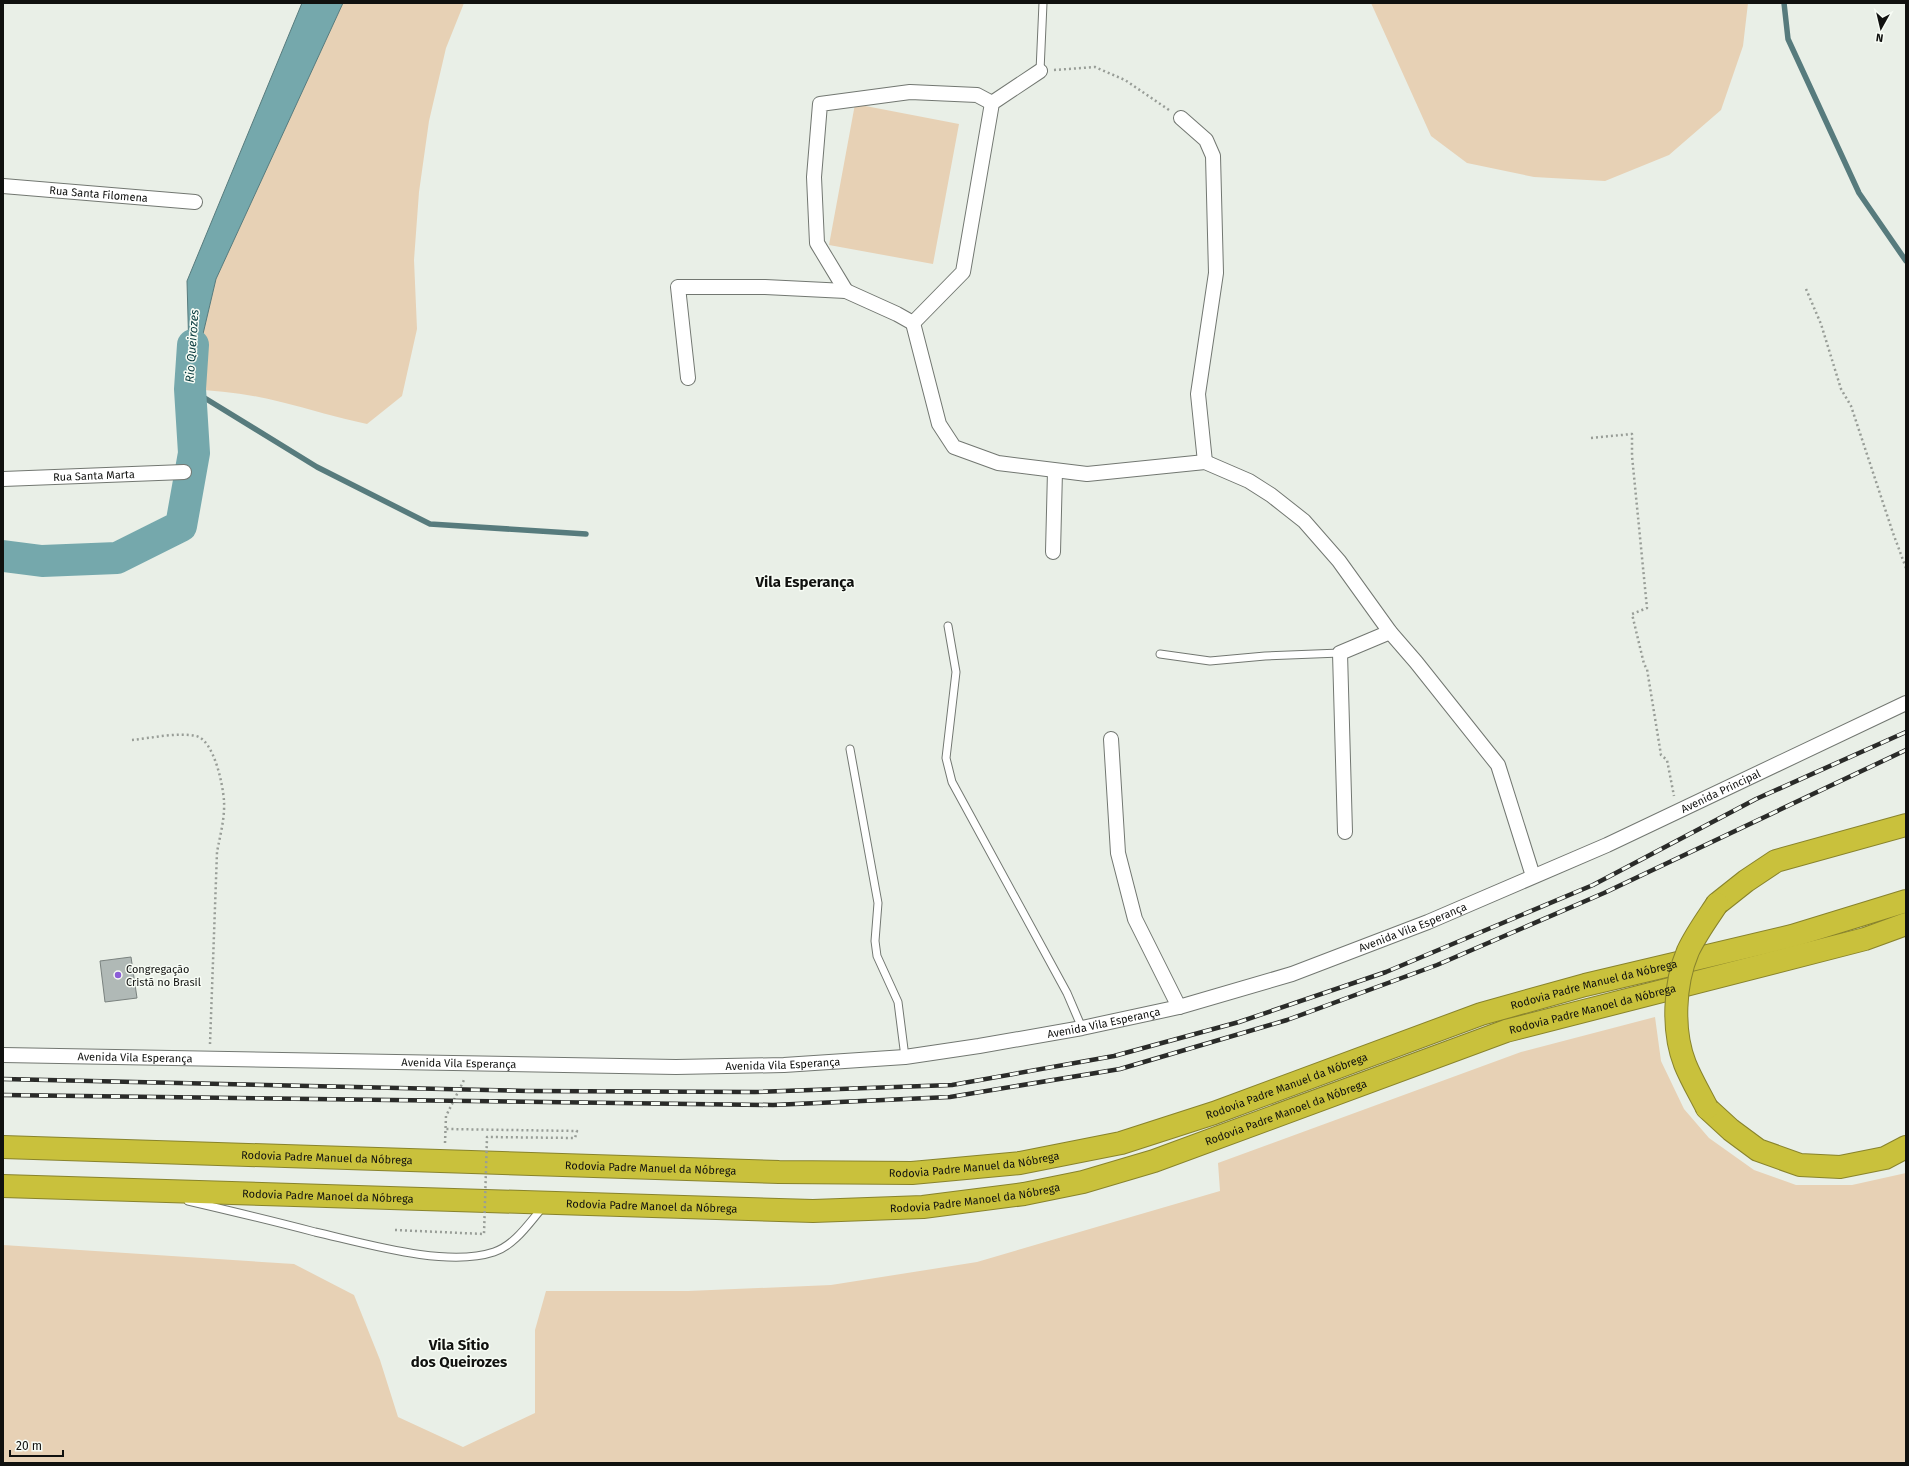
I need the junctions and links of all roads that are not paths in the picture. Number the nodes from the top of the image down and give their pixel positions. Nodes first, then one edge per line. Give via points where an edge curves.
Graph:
1 (1042, 3) edge
2 (1040, 71) joint
3 (992, 103) junction
4 (1181, 118) road end
5 (3, 186) edge
6 (195, 202) dead end
7 (846, 291) junction
8 (913, 323) junction
9 (688, 378) dead end
10 (1205, 462) junction
11 (1055, 471) junction
12 (184, 472) dead end
13 (3, 479) edge
14 (1053, 552) dead end
15 (948, 626) dead end
16 (1390, 632) junction
17 (1340, 653) junction
18 (1160, 654) dead end
19 (1906, 703) edge
20 (1111, 739) dead end
21 (850, 749) dead end
22 (1906, 825) edge
23 (1345, 832) dead end
24 (1534, 876) junction
25 (1906, 901) edge
26 (1906, 924) edge
27 (1906, 930) edge
28 (1865, 939) junction
29 (1179, 1007) junction
30 (1082, 1028) junction
31 (3, 1054) edge
32 (905, 1057) junction
33 (3, 1147) edge
34 (1906, 1147) edge
35 (3, 1186) edge
36 (146, 1190) junction
37 (547, 1203) junction

1 - 2 lane
2 - 3 street
3 - 7 street via 977,95 910,92 820,104 814,177 817,243
3 - 8 street via 963,272
4 - 10 street via 1206,140 1213,156 1216,273 1198,394
5 - 6 street, Rua Santa Filomena
7 - 8 street
7 - 9 street via 765,287 678,287
8 - 11 street via 939,424 954,447 998,463
10 - 11 street via 1087,474
10 - 16 street via 1249,481 1304,521 1339,561
11 - 14 street
12 - 13 street, Rua Santa Marta
15 - 30 lane via 956,672 946,758 952,782 1067,993
16 - 17 street
16 - 24 street via 1498,765
17 - 18 lane via 1210,661
17 - 23 street
19 - 24 street, Avenida Principal via 1678,812
20 - 29 street via 1118,853 1135,919
21 - 32 lane via 878,903 875,941 877,956 898,1002
22 - 34 highway, bridge via 1776,861 1717,904 1688,951 1678,996 1677,1032 1685,1064 1707,1108 1758,1150 1800,1165 1840,1167 1885,1158
24 - 29 street, Avenida Vila Esperança via 1428,922 1292,974
25 - 33 highway, Rodovia Padre Manuel da Nóbrega via 1792,936 1586,985 1481,1014 1214,1113 1121,1143 1020,1163 912,1173 771,1171
26 - 28 highway, Rodovia Padre Manoel da Nóbrega
27 - 28 highway
28 - 37 highway, Rodovia Padre Manoel da Nóbrega via 1506,1031 1154,1161 1083,1182 1024,1194 923,1207 813,1211
29 - 30 street, Avenida Vila Esperança
30 - 32 street, Avenida Vila Esperança
31 - 32 street, Avenida Vila Esperança via 692,1066 784,1065
35 - 36 highway, Rodovia Padre Manoel da Nóbrega
36 - 37 highway, Rodovia Padre Manoel da Nóbrega
36 - 37 lane via 358,1242 426,1256 466,1258 495,1252 516,1238

